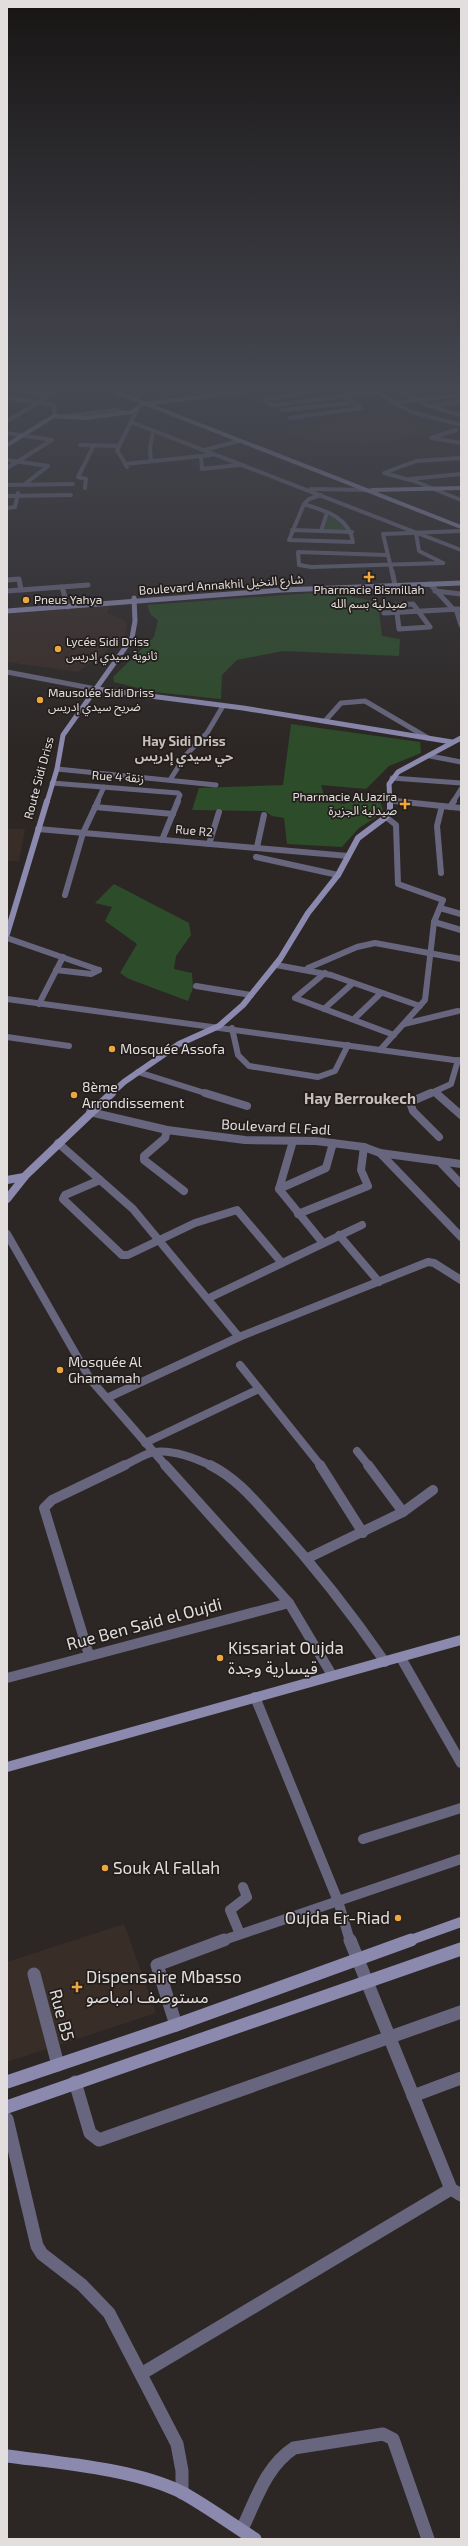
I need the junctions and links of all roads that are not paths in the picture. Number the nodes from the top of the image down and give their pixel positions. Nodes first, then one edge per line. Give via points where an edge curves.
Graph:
1 (300, 511) edge
2 (323, 511) edge
3 (361, 511) edge
4 (420, 511) edge
5 (327, 513) junction
6 (461, 523) edge
7 (456, 525) junction
8 (461, 527) edge
9 (292, 530) junction
10 (321, 531) junction
11 (461, 531) edge
12 (352, 532) junction
13 (414, 532) junction
14 (461, 550) edge
15 (387, 556) junction
16 (390, 566) junction
17 (7, 580) edge
18 (461, 582) edge
19 (394, 583) junction
20 (430, 584) junction
21 (88, 585) dead end
22 (62, 587) junction
23 (21, 590) junction
24 (7, 591) edge
25 (435, 591) junction
26 (461, 594) edge
27 (135, 600) junction
28 (68, 605) junction
29 (7, 607) edge
30 (457, 609) edge
31 (7, 611) edge
32 (419, 612) junction
33 (384, 613) dead end
34 (398, 613) junction
35 (461, 623) edge
36 (7, 672) edge
37 (96, 689) junction
38 (223, 706) junction
39 (325, 722) junction
40 (428, 738) junction
41 (461, 738) edge
42 (451, 742) junction
43 (461, 743) edge
44 (430, 756) junction
45 (461, 762) edge
46 (57, 769) junction
47 (392, 778) junction
48 (170, 780) junction
49 (52, 783) junction
50 (461, 783) edge
51 (216, 785) dead end
52 (104, 787) junction
53 (461, 789) edge
54 (390, 800) junction
55 (442, 806) junction
56 (95, 807) junction
57 (450, 807) junction
58 (461, 808) edge
59 (220, 812) dead end
60 (173, 814) junction
61 (264, 815) dead end
62 (386, 817) junction
63 (38, 829) junction
64 (83, 833) junction
65 (162, 840) junction
66 (209, 844) junction
67 (257, 847) junction
68 (348, 856) junction
69 (256, 857) dead end
70 (441, 873) dead end
71 (338, 875) junction
72 (65, 895) dead end
73 (440, 908) junction
74 (461, 914) edge
75 (434, 922) junction
76 (461, 930) edge
77 (7, 934) edge
78 (7, 938) edge
79 (430, 953) junction
80 (63, 957) junction
81 (461, 958) edge
82 (276, 965) junction
83 (308, 968) junction
84 (56, 970) junction
85 (325, 973) junction
86 (353, 983) junction
87 (196, 986) dead end
88 (381, 993) junction
89 (251, 995) junction
90 (7, 1000) edge
91 (39, 1004) junction
92 (420, 1006) junction
93 (324, 1009) junction
94 (458, 1011) dead end
95 (354, 1019) junction
96 (404, 1024) junction
97 (220, 1026) junction
98 (232, 1028) junction
99 (394, 1035) junction
100 (7, 1037) edge
101 (348, 1045) junction
102 (69, 1046) dead end
103 (380, 1050) junction
104 (459, 1060) edge
105 (138, 1072) junction
106 (435, 1092) junction
107 (247, 1106) dead end
108 (90, 1112) junction
109 (461, 1115) edge
110 (167, 1130) junction
111 (439, 1137) dead end
112 (292, 1141) junction
113 (58, 1143) junction
114 (334, 1143) junction
115 (364, 1147) junction
116 (380, 1153) junction
117 (439, 1161) junction
118 (461, 1164) edge
119 (24, 1178) junction
120 (7, 1180) edge
121 (100, 1180) junction
122 (461, 1184) edge
123 (279, 1189) junction
124 (184, 1191) dead end
125 (7, 1198) edge
126 (298, 1214) junction
127 (362, 1224) dead end
128 (7, 1234) edge
129 (339, 1235) junction
130 (461, 1237) edge
131 (158, 1238) junction
132 (323, 1243) junction
133 (282, 1263) junction
134 (460, 1278) edge
135 (379, 1282) junction
136 (209, 1298) junction
137 (239, 1337) junction
138 (240, 1365) dead end
139 (259, 1389) junction
140 (107, 1398) junction
141 (145, 1443) junction
142 (357, 1451) dead end
143 (153, 1452) junction
144 (433, 1490) dead end
145 (403, 1512) junction
146 (363, 1533) junction
147 (308, 1558) junction
148 (289, 1603) junction
149 (461, 1640) edge
150 (89, 1655) junction
151 (401, 1658) junction
152 (385, 1662) junction
153 (332, 1675) junction
154 (7, 1678) edge
155 (255, 1697) junction
156 (461, 1763) edge
157 (7, 1767) edge
158 (461, 1808) edge
159 (363, 1839) dead end
160 (461, 1859) edge
161 (243, 1887) dead end
162 (338, 1901) junction
163 (461, 1922) edge
164 (240, 1934) junction
165 (461, 1949) edge
166 (356, 1959) junction
167 (34, 1974) dead end
168 (366, 1983) junction
169 (461, 2012) edge
170 (176, 2025) junction
171 (389, 2038) junction
172 (58, 2065) junction
173 (461, 2078) edge
174 (7, 2082) edge
175 (76, 2082) junction
176 (413, 2096) junction
177 (7, 2107) edge
178 (7, 2119) edge
179 (456, 2192) edge
180 (140, 2374) junction
181 (7, 2456) edge
182 (182, 2493) junction
183 (242, 2529) junction
184 (255, 2539) edge
185 (428, 2539) edge

1 - 9 street
2 - 5 street
3 - 13 street
4 - 7 street
5 - 10 street
5 - 12 street via 343,520
6 - 7 street
7 - 8 street
9 - 10 street
9 - 12 street via 288,540 351,543
10 - 12 street
11 - 13 street
13 - 14 street
13 - 15 street via 383,534
13 - 16 street via 419,551 443,563
15 - 16 street
15 - 16 street via 298,552 301,566
16 - 19 street
17 - 23 street via 18,579
18 - 19 street, Boulevard Annakhil شارع النخيل
18 - 20 street, Boulevard Annakhil شارع النخيل
19 - 20 street, Boulevard Annakhil شارع النخيل
19 - 27 street, Boulevard Annakhil شارع النخيل
20 - 25 street
21 - 22 street
22 - 23 street
22 - 28 street
23 - 24 street
25 - 26 street
25 - 30 street
27 - 28 street, Boulevard Annakhil شارع النخيل
27 - 37 street, Route Sidi Driss via 132,638
28 - 29 street, Boulevard Annakhil شارع النخيل
28 - 31 street, Boulevard Annakhil شارع النخيل
30 - 32 street
30 - 35 street
32 - 34 street
32 - 34 street via 412,604 397,605
32 - 34 street via 430,627 400,629
33 - 34 street
36 - 37 street
37 - 38 street
37 - 46 street, Route Sidi Driss via 63,735
38 - 39 street
38 - 48 street via 207,733 185,756
39 - 40 street
39 - 40 street via 341,703 361,701
40 - 42 street
41 - 42 street
42 - 43 street
42 - 44 street
44 - 45 street
44 - 47 street via 398,772
46 - 48 street
46 - 49 street, Route Sidi Driss
47 - 50 street
47 - 54 street via 389,784
48 - 51 street
49 - 52 street, Rue 4 زنقة
49 - 63 street, Route Sidi Driss
52 - 56 street
52 - 60 street, Rue 4 زنقة via 176,792 180,795
53 - 57 street
54 - 55 street
54 - 62 street via 390,810
55 - 57 street
55 - 70 street via 437,826
56 - 60 street
56 - 64 street
57 - 58 street
59 - 66 street
60 - 65 street
61 - 67 street
62 - 68 street via 358,838
62 - 73 street via 396,825 397,882 442,899
63 - 64 street, Rue R2
63 - 77 street, Route Sidi Driss
64 - 65 street, Rue R2
64 - 72 street
65 - 66 street, Rue R2
66 - 67 street, Rue R2
67 - 68 street, Rue R2
68 - 71 street
69 - 71 street
71 - 82 street via 308,913
73 - 74 street
73 - 75 street
75 - 76 street
75 - 79 street
78 - 80 street
79 - 81 street
79 - 83 street via 388,944 366,944
79 - 92 street via 427,995
80 - 84 street
80 - 84 street via 98,970 91,974
82 - 83 street
82 - 89 street
83 - 85 street
84 - 91 street
85 - 86 street
85 - 93 street via 295,998
86 - 88 street
86 - 93 street
87 - 89 street
88 - 92 street
88 - 95 street
89 - 97 street
90 - 91 street
91 - 97 street
92 - 96 street
93 - 95 street
94 - 96 street
95 - 99 street
96 - 99 street
97 - 98 street
97 - 105 street via 179,1044
98 - 101 street
98 - 101 street via 234,1044 242,1061 249,1066 318,1077 335,1071
99 - 103 street
100 - 102 street
101 - 103 street
103 - 104 street
104 - 106 street via 451,1084
105 - 107 street
105 - 108 street
106 - 109 street
106 - 111 street via 417,1097 410,1104 413,1111
108 - 110 street, Boulevard El Fadl
108 - 113 street
110 - 112 street, Boulevard El Fadl via 245,1140
110 - 124 street via 165,1138 144,1156 144,1160
112 - 114 street, Boulevard El Fadl
112 - 123 street
113 - 119 street
113 - 121 street
114 - 115 street, Boulevard El Fadl
114 - 123 street via 326,1168
115 - 116 street, Boulevard El Fadl
115 - 126 street via 361,1169 368,1186
116 - 117 street, Boulevard El Fadl
116 - 130 street
117 - 118 street, Boulevard El Fadl
117 - 122 street
119 - 120 street
119 - 125 street
121 - 131 street via 133,1209
121 - 131 street via 65,1195 64,1203 122,1255 128,1255
123 - 126 street
126 - 132 street
127 - 129 street
128 - 140 street via 90,1379
129 - 132 street
129 - 135 street
131 - 133 street via 237,1210
131 - 136 street
132 - 133 street
133 - 136 street
134 - 135 street via 431,1262
135 - 137 street
136 - 137 street
137 - 140 street
138 - 139 street
139 - 141 street
139 - 146 street via 324,1470
140 - 141 street
141 - 143 street
142 - 145 street
143 - 147 street via 170,1451 233,1478
143 - 148 street
143 - 150 street via 52,1500 44,1508
144 - 145 street
145 - 146 street
146 - 147 street
147 - 152 street via 355,1618
148 - 150 street, Rue Ben Said el Oujdi
148 - 153 street
149 - 151 street
150 - 154 street, Rue Ben Said el Oujdi
151 - 152 street
151 - 156 street
152 - 153 street
153 - 155 street
155 - 157 street
155 - 162 street
158 - 159 street
160 - 162 street
161 - 164 street via 247,1897 230,1910
162 - 164 street
162 - 166 street
163 - 166 street
164 - 170 street via 157,1965
165 - 168 street
166 - 168 street
166 - 170 street
167 - 172 street, Rue B5
168 - 171 street
168 - 175 street
169 - 171 street
170 - 172 street
171 - 175 street via 99,2140 90,2133
171 - 176 street
172 - 174 street
173 - 176 street
175 - 177 street
176 - 179 street
178 - 180 street via 37,2246 42,2254 102,2304
179 - 180 street
180 - 182 street via 177,2444 182,2471
181 - 182 street via 115,2471
182 - 183 street
183 - 184 street
183 - 185 street via 273,2466 286,2451 382,2434 388,2435 395,2444

